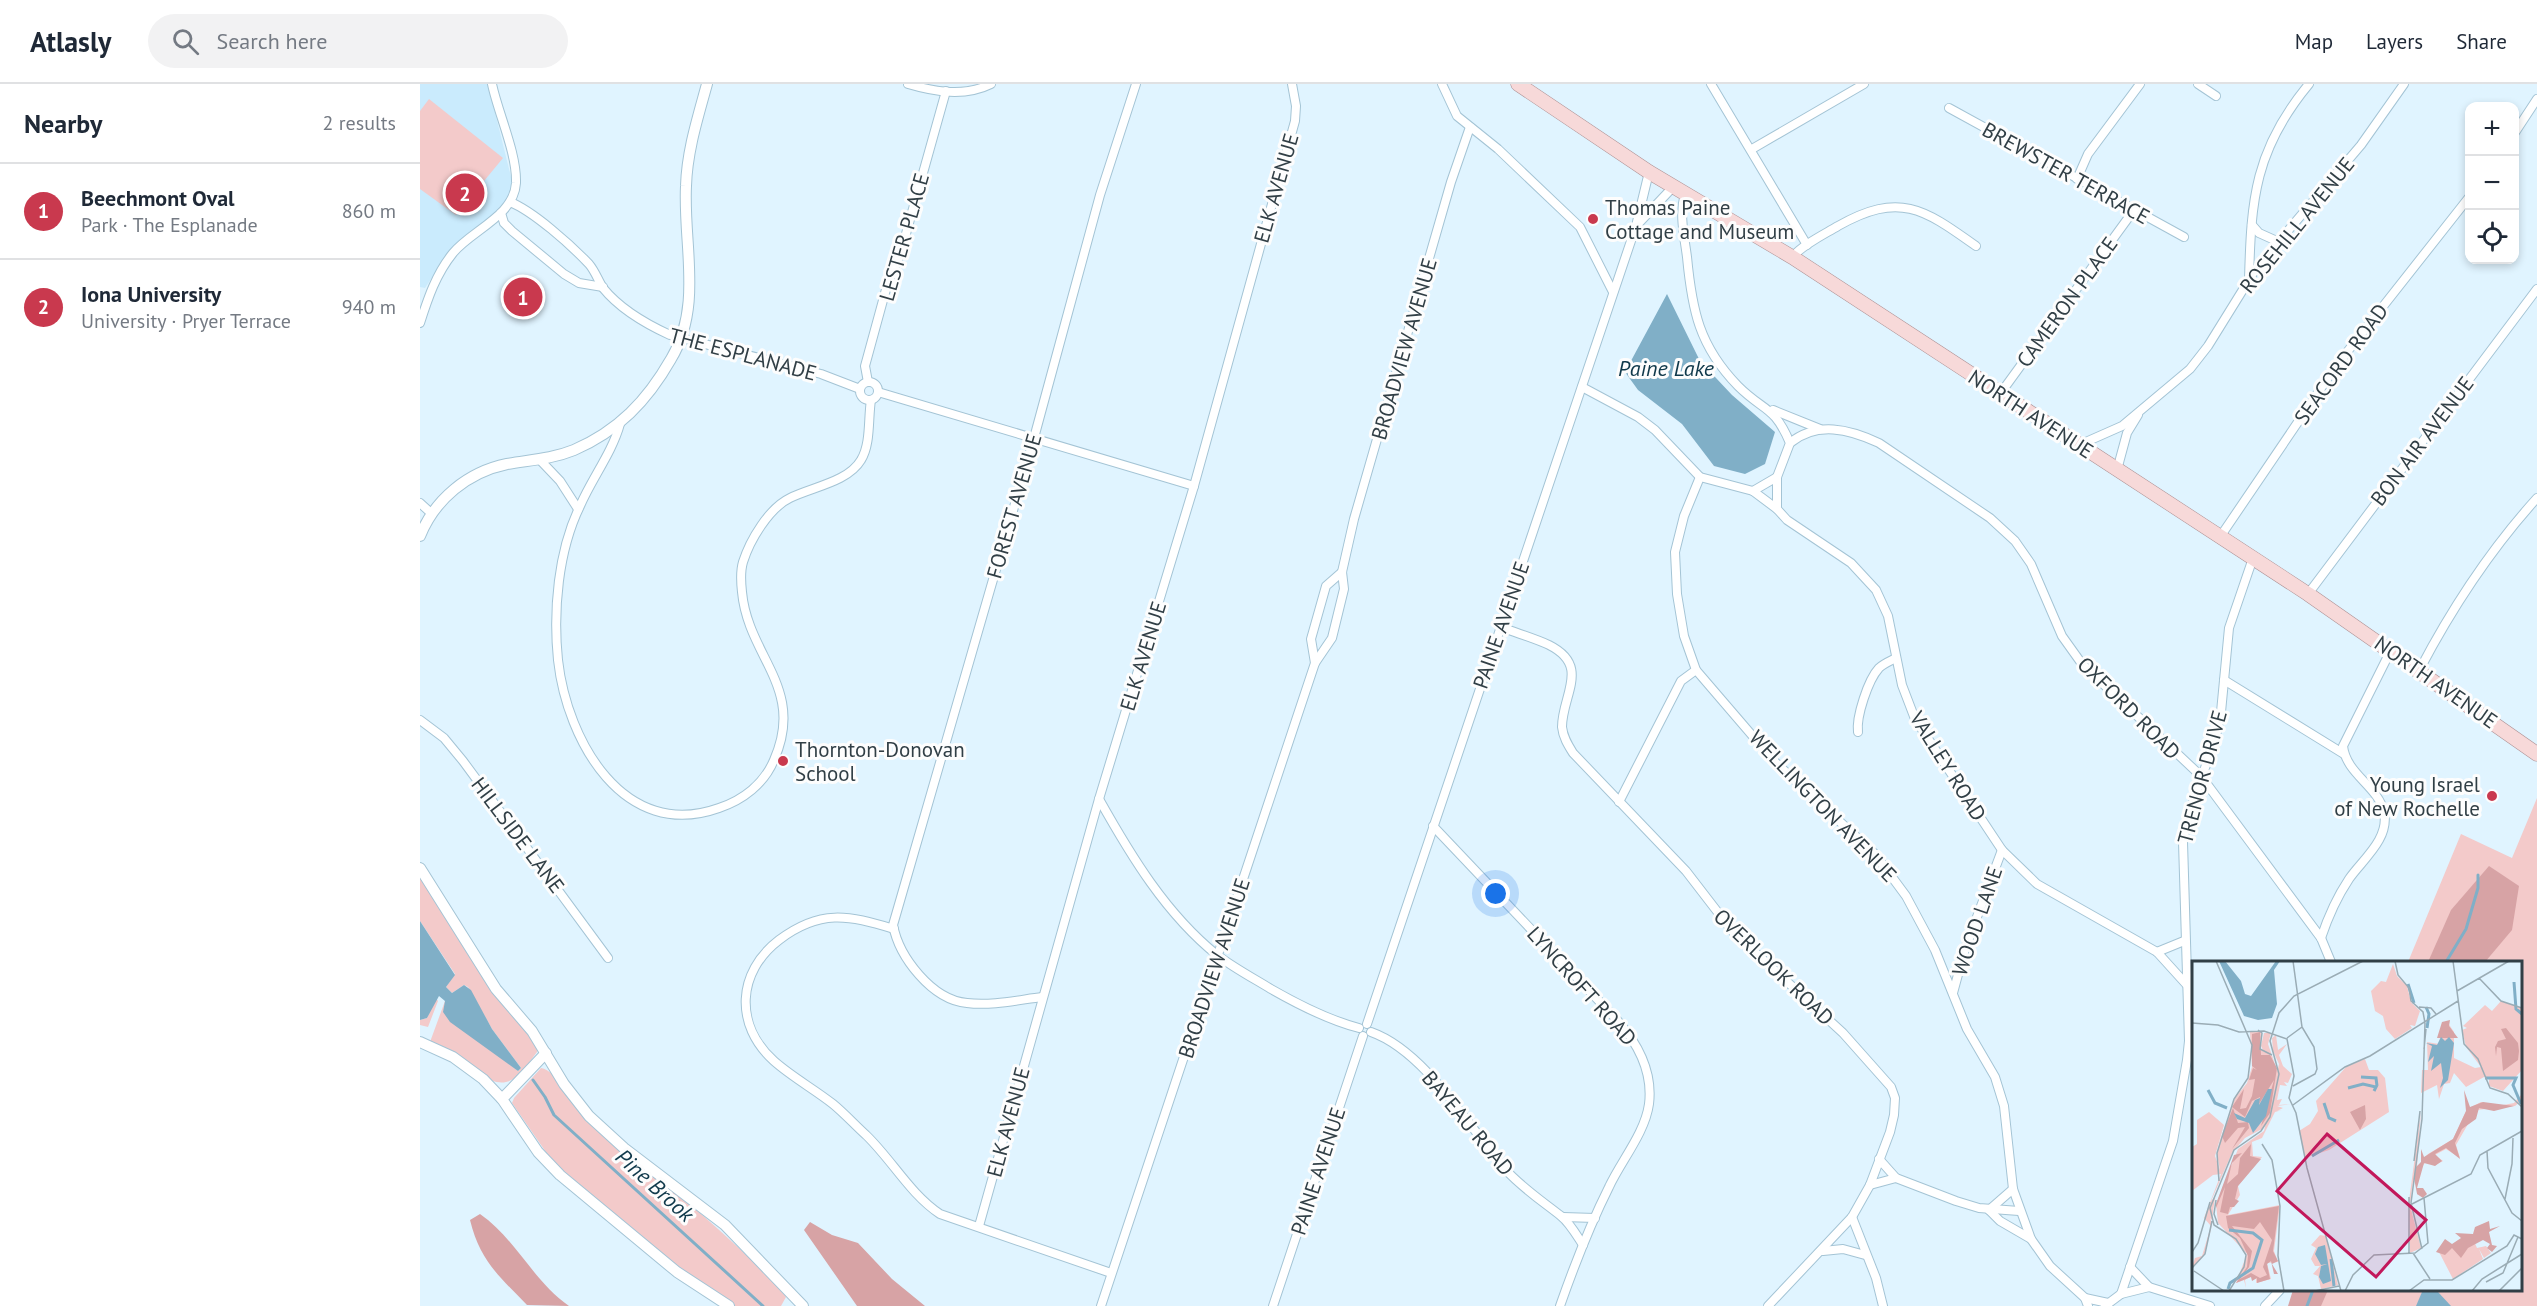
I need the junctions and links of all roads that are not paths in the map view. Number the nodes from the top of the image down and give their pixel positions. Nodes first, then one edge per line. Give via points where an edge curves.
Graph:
1 (492, 84) edge
2 (707, 84) edge
3 (908, 84) edge
4 (991, 84) edge
5 (1136, 84) edge
6 (1292, 84) edge
7 (1518, 84) edge
8 (1711, 84) edge
9 (1864, 84) edge
10 (2140, 84) edge
11 (2198, 84) edge
12 (2309, 84) edge
13 (2404, 84) edge
14 (1443, 85) edge
15 (946, 91) junction
16 (2216, 96) dead end
17 (2537, 99) edge
18 (1948, 108) dead end
19 (2519, 126) edge
20 (1470, 127) junction
21 (1752, 149) junction
22 (1649, 172) junction
23 (2077, 179) junction
24 (1679, 190) junction
25 (2465, 201) edge
26 (510, 202) junction
27 (2134, 210) junction
28 (501, 213) junction
29 (2252, 225) junction
30 (1636, 226) junction
31 (2184, 237) dead end
32 (2279, 242) junction
33 (1807, 245) junction
34 (1976, 246) dead end
35 (1792, 257) junction
36 (2249, 281) junction
37 (603, 287) junction
38 (2537, 288) edge
39 (1613, 292) junction
40 (424, 294) edge
41 (420, 323) edge
42 (682, 338) junction
43 (868, 382) junction
44 (1582, 387) junction
45 (860, 389) junction
46 (878, 392) junction
47 (2000, 394) junction
48 (871, 400) junction
49 (1771, 410) junction
50 (2138, 415) junction
51 (620, 424) junction
52 (1820, 429) junction
53 (1034, 438) junction
54 (1790, 443) junction
55 (2079, 445) junction
56 (540, 460) junction
57 (2117, 470) junction
58 (1700, 477) junction
59 (1777, 477) junction
60 (1194, 486) junction
61 (1753, 491) junction
62 (2537, 498) edge
63 (420, 503) edge
64 (578, 508) junction
65 (1777, 509) junction
66 (431, 513) junction
67 (420, 536) edge
68 (2220, 537) junction
69 (2253, 558) junction
70 (1342, 572) junction
71 (2308, 594) junction
72 (1501, 627) junction
73 (2391, 650) junction
74 (1896, 658) junction
75 (1315, 663) junction
76 (2420, 669) junction
77 (1696, 670) junction
78 (2224, 680) junction
79 (420, 720) edge
80 (1858, 732) dead end
81 (2534, 748) edge
82 (2344, 754) junction
83 (2201, 776) junction
84 (1099, 799) junction
85 (1618, 802) junction
86 (1433, 826) junction
87 (2002, 850) junction
88 (420, 868) edge
89 (894, 929) junction
90 (2321, 938) junction
91 (2184, 941) junction
92 (2157, 952) junction
93 (1218, 955) junction
94 (608, 958) dead end
95 (2330, 961) edge
96 (2186, 984) junction
97 (1953, 993) junction
98 (1042, 997) junction
99 (1365, 1030) junction
100 (420, 1042) edge
101 (2191, 1042) edge
102 (546, 1053) junction
103 (502, 1099) junction
104 (1879, 1159) junction
105 (1896, 1178) junction
106 (1870, 1185) junction
107 (2013, 1188) junction
108 (1989, 1210) junction
109 (2019, 1211) junction
110 (1563, 1217) junction
111 (1852, 1217) junction
112 (1595, 1218) junction
113 (979, 1226) junction
114 (2031, 1239) junction
115 (1583, 1245) junction
116 (1823, 1251) junction
117 (1865, 1255) junction
118 (2130, 1267) junction
119 (1111, 1273) junction
120 (2149, 1287) junction
121 (2279, 1291) edge
122 (2121, 1294) junction
123 (2087, 1302) edge
124 (796, 1304) edge
125 (2106, 1305) edge
126 (729, 1306) edge
127 (1101, 1306) edge
128 (1273, 1306) edge
129 (1560, 1306) edge
130 (1768, 1306) edge
131 (1883, 1306) edge
132 (2210, 1306) edge
133 (2265, 1306) edge

1 - 26 street via 516,178
2 - 42 street via 687,170 690,287
3 - 15 street
4 - 15 street via 969,92
5 - 53 street, FOREST AVENUE via 1100,195
6 - 60 street, ELK AVENUE via 1295,121
7 - 22 main road, NORTH AVENUE
8 - 21 street
9 - 21 street
10 - 23 street via 2088,154
11 - 16 street
12 - 29 street via 2263,160 2253,201
13 - 32 street, ROSEHILL AVENUE via 2361,145
14 - 20 street via 1452,108
15 - 43 street, LESTER PLACE via 865,366
17 - 19 street
18 - 23 street, BREWSTER TERRACE
20 - 39 street via 1580,227
20 - 70 street, BROADVIEW AVENUE via 1451,182
21 - 33 street
22 - 24 main road, NORTH AVENUE
22 - 30 street, PAINE AVENUE
23 - 27 street, BREWSTER TERRACE
24 - 30 street, PAINE AVENUE
24 - 35 main road, NORTH AVENUE
24 - 49 street via 1696,322 1719,364 1752,399
25 - 68 street, SEACORD ROAD via 2336,366
26 - 28 street
26 - 37 street, THE ESPLANADE via 580,255
27 - 31 street, BREWSTER TERRACE
27 - 47 street, CAMERON PLACE
28 - 37 street, THE ESPLANADE via 512,231 564,274 579,283
28 - 40 street via 454,252
29 - 32 street via 2259,233
29 - 36 street
30 - 39 street, PAINE AVENUE
32 - 36 street, ROSEHILL AVENUE
33 - 34 street via 1856,216 1895,206 1934,216
33 - 35 street
35 - 47 main road, NORTH AVENUE
36 - 50 street, ROSEHILL AVENUE via 2190,369
37 - 42 street, THE ESPLANADE via 641,321
38 - 71 street, BON AIR AVENUE
39 - 44 street, PAINE AVENUE
40 - 41 street
42 - 45 street, THE ESPLANADE via 821,374
42 - 51 street via 653,387
43 - 45 street
43 - 46 street
44 - 58 street via 1644,422
44 - 72 street, PAINE AVENUE
45 - 48 street, THE ESPLANADE via 861,397
46 - 48 street
46 - 53 street
47 - 55 main road, NORTH AVENUE
48 - 64 street via 862,459 846,474 787,499 762,526 743,562 745,619 773,672 784,715 781,744 767,775 731,804 693,814 671,815 647,809 607,781 585,748 558,662 556,615 563,565
49 - 52 street
49 - 54 street via 1782,422
50 - 55 street, ROSEHILL AVENUE
50 - 57 street, ROSEHILL AVENUE via 2127,433
51 - 56 street via 576,449
51 - 64 street
52 - 54 street via 1808,430
52 - 83 street, OXFORD ROAD via 1845,430 1879,442 2001,527 2031,564 2055,622 2082,664
53 - 60 street
53 - 89 street, FOREST AVENUE via 895,914
54 - 59 street
55 - 57 main road, NORTH AVENUE
56 - 64 street via 561,481
56 - 66 street via 502,465 482,473 450,492
57 - 68 main road, NORTH AVENUE
58 - 61 street, VALLEY ROAD
58 - 77 street, WELLINGTON AVENUE via 1675,552 1684,636
59 - 61 street
59 - 65 street
60 - 84 street, ELK AVENUE
61 - 65 street, VALLEY ROAD
62 - 76 street via 2488,555
63 - 66 street
65 - 74 street, VALLEY ROAD via 1851,563 1876,590 1888,616
66 - 67 street
68 - 69 main road, NORTH AVENUE
69 - 71 main road, NORTH AVENUE
69 - 78 street, TRENOR DRIVE via 2229,628
70 - 75 street, BROADVIEW AVENUE via 1344,589 1332,638
70 - 75 street, BROADVIEW AVENUE via 1326,586 1311,639
71 - 73 main road, NORTH AVENUE
72 - 85 street, OVERLOOK ROAD via 1550,645 1570,664 1572,678 1562,729 1565,741
72 - 86 street, PAINE AVENUE
73 - 76 main road, NORTH AVENUE
73 - 82 street via 2345,740
74 - 80 street via 1876,672 1863,702
74 - 87 street, VALLEY ROAD via 1915,719
75 - 93 street, BROADVIEW AVENUE
76 - 81 main road, NORTH AVENUE
77 - 85 street via 1681,681
77 - 97 street, WELLINGTON AVENUE via 1775,762 1856,835 1890,873 1914,908
78 - 82 street
78 - 83 street, TRENOR DRIVE via 2216,736
79 - 94 street, HILLSIDE LANE via 444,738 463,761
82 - 90 street via 2384,810 2383,829 2342,891
83 - 90 street, OXFORD ROAD
83 - 91 street, TRENOR DRIVE via 2183,842
84 - 93 street, BAYEAU ROAD via 1152,884 1181,920
84 - 98 street, ELK AVENUE
85 - 104 street, OVERLOOK ROAD via 1686,872 1733,932 1883,1076 1895,1098 1894,1115
86 - 99 street, PAINE AVENUE
86 - 112 street, LYNCROFT ROAD via 1618,1021 1640,1051 1646,1067 1649,1105
87 - 92 street, VALLEY ROAD via 2037,884
87 - 97 street, WOOD LANE
88 - 102 street via 496,989
89 - 98 street via 924,980 947,996 966,1004
89 - 113 street via 831,916 816,919 784,936 752,968 746,988 749,1024 773,1060 835,1106 881,1150 930,1208 957,1222
90 - 95 street, OXFORD ROAD
91 - 92 street
91 - 96 street, TRENOR DRIVE
92 - 96 street, VALLEY ROAD
93 - 99 street, BAYEAU ROAD via 1290,1000
93 - 119 street, BROADVIEW AVENUE
96 - 101 street, TRENOR DRIVE
97 - 107 street, WELLINGTON AVENUE via 1967,1029 1995,1077 2004,1106
98 - 113 street, ELK AVENUE
99 - 110 street, BAYEAU ROAD via 1391,1043 1422,1068 1465,1115 1506,1170
99 - 128 street, PAINE AVENUE
100 - 103 street via 468,1068
101 - 118 street, TRENOR DRIVE via 2173,1141
102 - 103 street
102 - 124 street via 572,1095 610,1137 719,1220
103 - 126 street via 531,1143 560,1175 677,1272
104 - 105 street
104 - 106 street, OVERLOOK ROAD
105 - 106 street
105 - 108 street
106 - 111 street, OVERLOOK ROAD
107 - 108 street
107 - 109 street, WELLINGTON AVENUE
108 - 109 street
108 - 114 street
109 - 114 street, WELLINGTON AVENUE
110 - 112 street
110 - 115 street, BAYEAU ROAD
111 - 116 street, OVERLOOK ROAD
111 - 117 street
112 - 115 street, LYNCROFT ROAD
113 - 119 street
114 - 123 street, WELLINGTON AVENUE via 2050,1266
115 - 129 street, LYNCROFT ROAD
116 - 117 street via 1842,1249
116 - 130 street, OVERLOOK ROAD
117 - 131 street
118 - 120 street
118 - 122 street, TRENOR DRIVE
119 - 127 street
120 - 122 street
120 - 132 street
121 - 133 street
122 - 125 street
123 - 125 street, WELLINGTON AVENUE

